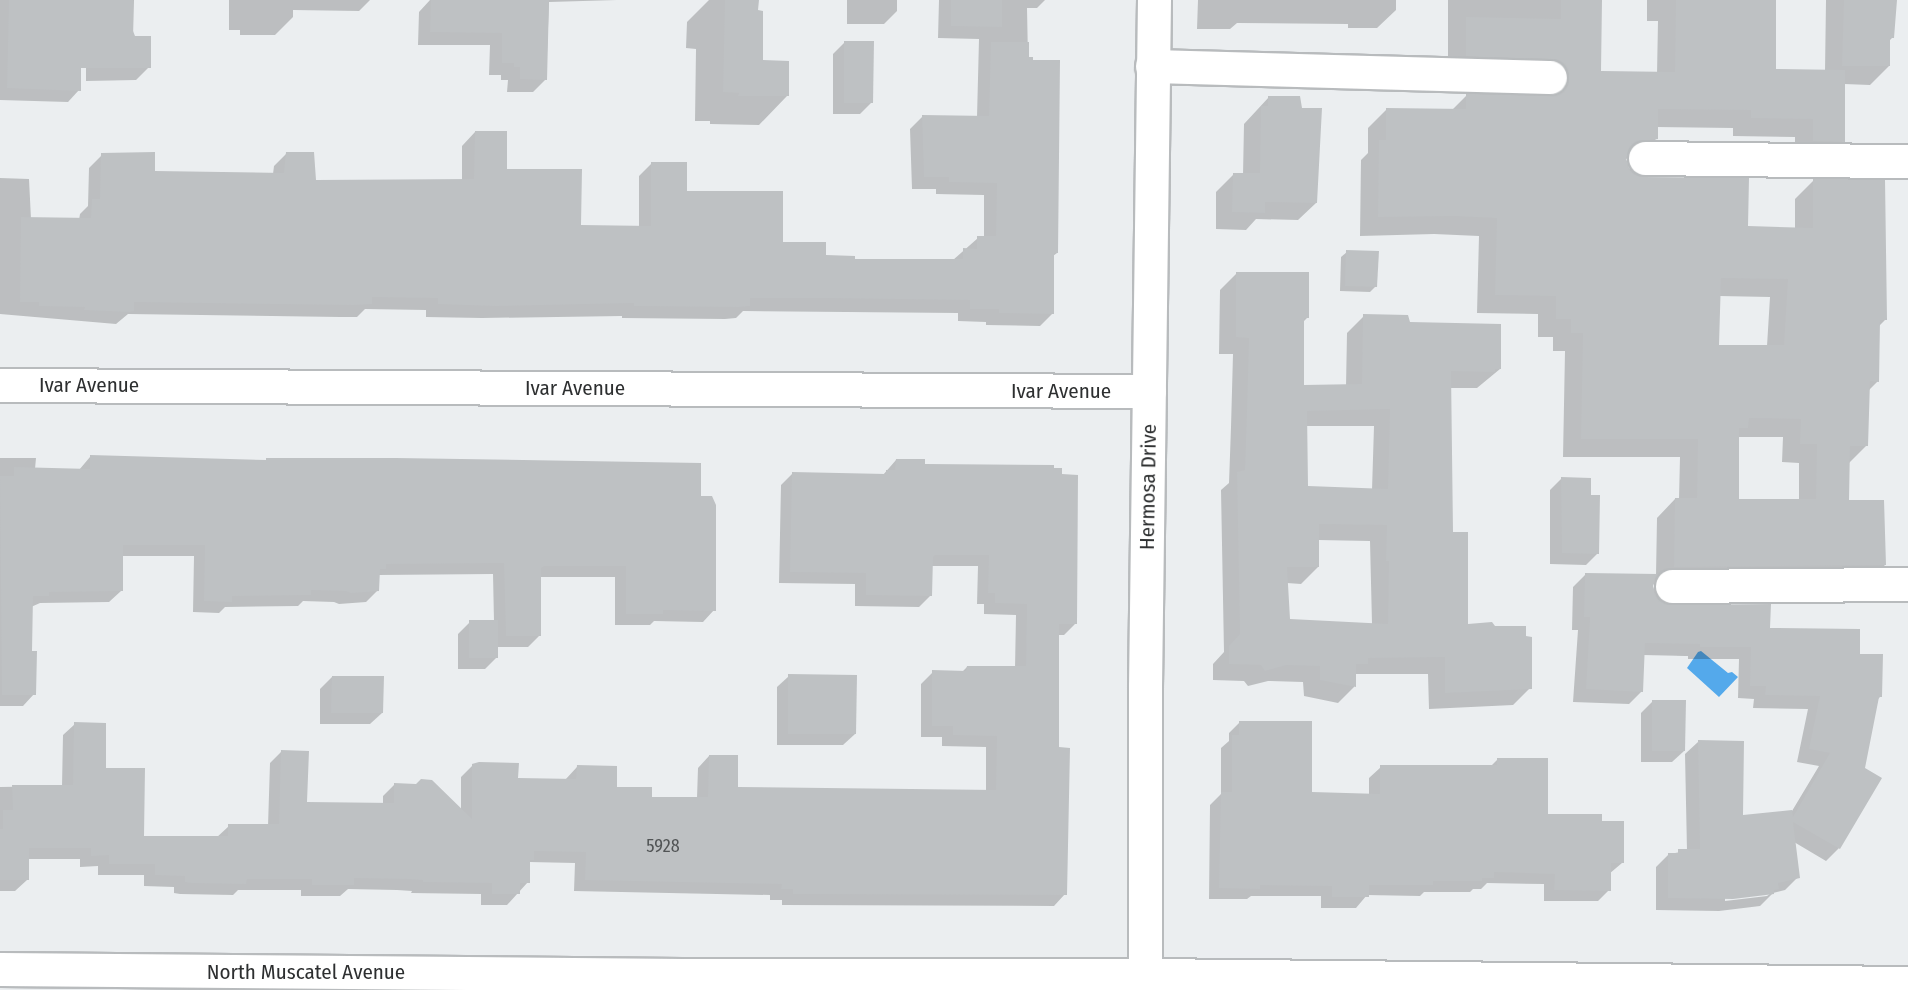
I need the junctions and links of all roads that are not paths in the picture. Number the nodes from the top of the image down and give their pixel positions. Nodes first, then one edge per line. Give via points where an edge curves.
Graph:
1 (1154, 0) edge
2 (1152, 66) junction
3 (1550, 77) dead end
4 (1645, 158) dead end
5 (1908, 161) edge
6 (0, 385) edge
7 (1149, 391) junction
8 (1908, 584) edge
9 (1672, 586) dead end
10 (0, 969) edge
11 (50, 980) edge
12 (682, 982) edge
13 (1145, 982) edge
14 (1908, 983) edge

1 - 2 street, Hermosa Drive
2 - 3 street
2 - 7 street, Hermosa Drive
4 - 5 street
6 - 7 street, Ivar Avenue
7 - 13 street, Hermosa Drive
8 - 9 street
10 - 11 street, North Muscatel Avenue
11 - 12 street, North Muscatel Avenue
12 - 13 street, North Muscatel Avenue
13 - 14 street, North Muscatel Avenue

